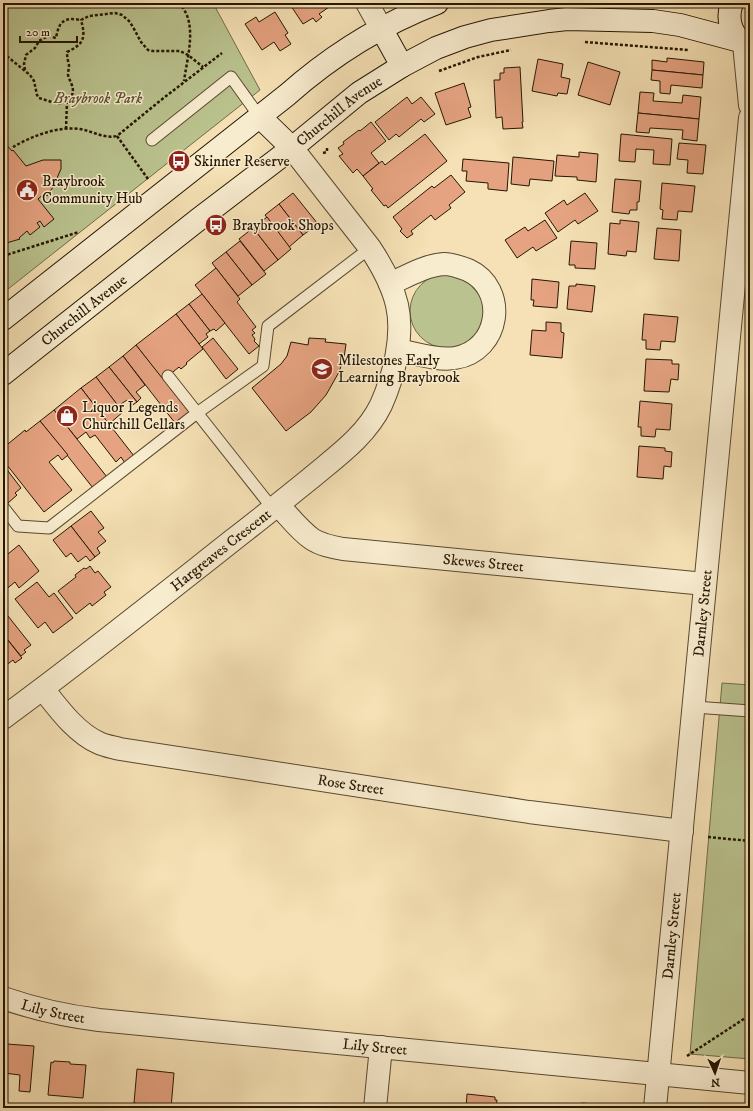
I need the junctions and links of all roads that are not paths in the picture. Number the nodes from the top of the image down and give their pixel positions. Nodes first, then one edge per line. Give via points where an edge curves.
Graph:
1 (367, 3) edge
2 (437, 3) edge
3 (732, 3) edge
4 (548, 12) edge
5 (381, 28) junction
6 (745, 44) edge
7 (402, 66) junction
8 (750, 105) edge
9 (259, 116) junction
10 (750, 118) edge
11 (152, 140) dead end
12 (298, 156) junction
13 (370, 248) junction
14 (390, 284) junction
15 (3, 319) edge
16 (398, 350) junction
17 (3, 374) edge
18 (168, 376) dead end
19 (197, 413) junction
20 (3, 507) edge
21 (275, 507) junction
22 (705, 584) junction
23 (43, 689) junction
24 (694, 707) junction
25 (750, 712) edge
26 (3, 718) edge
27 (682, 831) junction
28 (3, 998) edge
29 (381, 1047) junction
30 (658, 1073) junction
31 (750, 1083) edge
32 (375, 1108) edge
33 (655, 1108) edge

1 - 5 street
2 - 5 street
3 - 6 street via 729,22 733,32
4 - 6 street, Churchill Avenue via 567,19 653,21 680,25
4 - 7 street, Churchill Avenue via 465,37 436,48
5 - 7 street
5 - 9 street via 309,75
6 - 8 street
7 - 12 street, Churchill Avenue via 359,93
9 - 11 lane via 231,77
9 - 12 street, Hargreaves Crescent
9 - 15 street
10 - 22 street, Darnley Street
12 - 13 street, Hargreaves Crescent
12 - 17 street, Churchill Avenue via 199,219
13 - 14 street, Hargreaves Crescent
13 - 19 lane via 268,326 263,366
14 - 16 street, Hargreaves Crescent via 397,306
14 - 16 street via 428,267 445,264 459,266 472,272 486,284 493,298 495,310 487,337 478,348 466,354 455,358 439,358
16 - 21 street, Hargreaves Crescent via 392,377 381,406 368,426 354,443
18 - 19 lane
19 - 20 lane via 49,528 18,526
19 - 21 lane
21 - 22 street, Skewes Street via 313,540 343,549
21 - 23 street, Hargreaves Crescent
22 - 24 street, Darnley Street
23 - 26 street, Hargreaves Crescent
23 - 27 street, Rose Street via 65,716 89,738 120,749 529,812
24 - 25 lane
24 - 27 street, Darnley Street
27 - 30 street, Darnley Street
28 - 29 street, Lily Street via 51,1012 99,1020
29 - 30 street, Lily Street
29 - 32 street
30 - 31 street, Lily Street
30 - 33 street, Darnley Street

